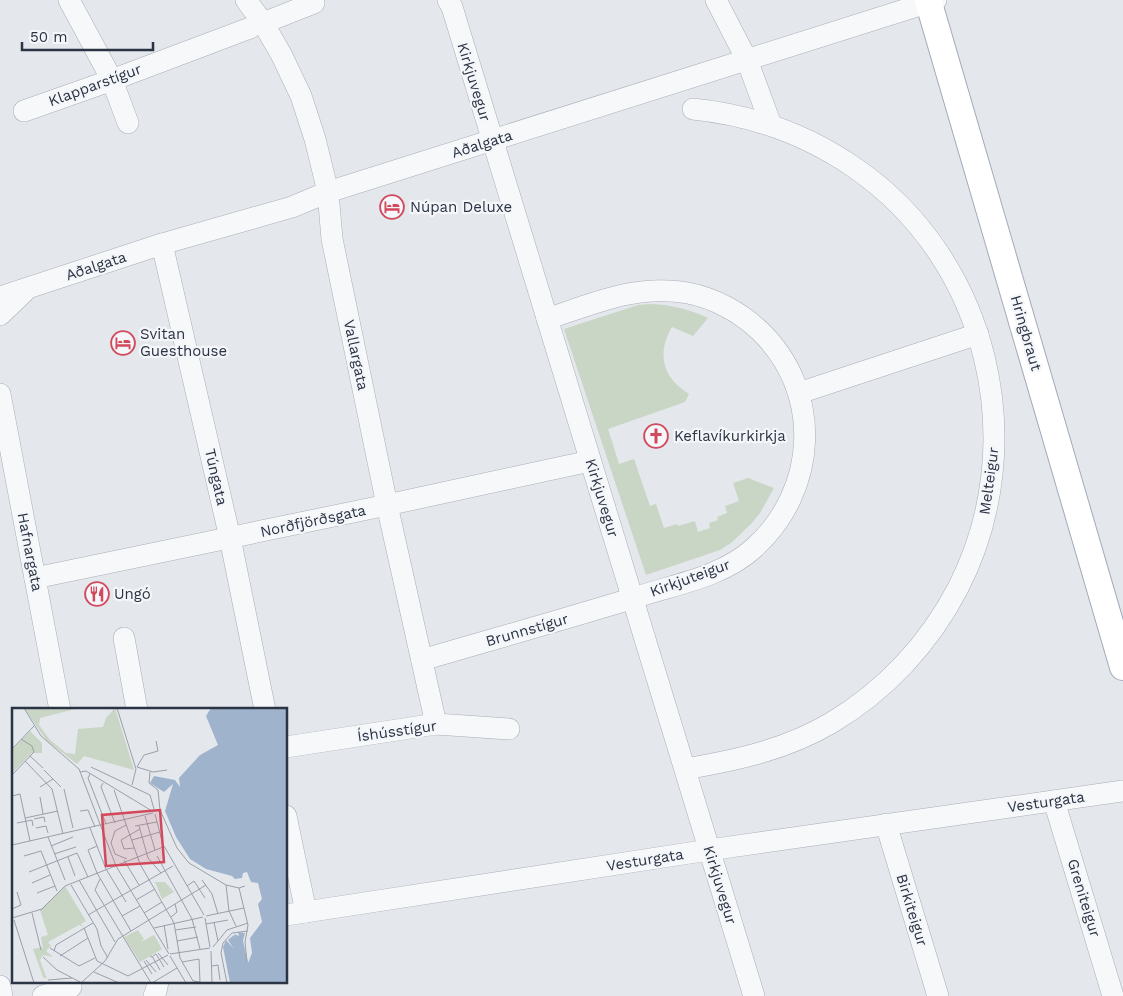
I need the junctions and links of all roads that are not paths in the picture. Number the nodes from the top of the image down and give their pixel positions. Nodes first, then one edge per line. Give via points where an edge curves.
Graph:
1 (69, 0) edge
2 (246, 0) edge
3 (448, 0) edge
4 (716, 0) edge
5 (931, 1) edge
6 (314, 3) dead end
7 (256, 26) junction
8 (747, 60) junction
9 (112, 80) junction
10 (693, 108) dead end
11 (24, 110) dead end
12 (128, 123) dead end
13 (770, 125) junction
14 (493, 141) junction
15 (328, 192) junction
16 (162, 244) junction
17 (29, 288) junction
18 (0, 298) edge
19 (0, 315) edge
20 (547, 319) junction
21 (978, 334) junction
22 (799, 393) junction
23 (0, 394) edge
24 (590, 461) junction
25 (387, 505) junction
26 (230, 538) junction
27 (35, 578) junction
28 (632, 598) junction
29 (124, 638) dead end
30 (422, 660) junction
31 (1123, 666) edge
32 (60, 708) edge
33 (137, 708) edge
34 (265, 708) edge
35 (436, 724) junction
36 (508, 729) dead end
37 (288, 747) edge
38 (685, 769) junction
39 (1123, 791) edge
40 (1054, 801) junction
41 (886, 824) junction
42 (288, 836) edge
43 (709, 850) junction
44 (296, 914) edge
45 (158, 984) edge
46 (0, 986) edge
47 (72, 988) edge
48 (2, 996) edge
49 (43, 996) edge
50 (154, 996) edge
51 (754, 996) edge
52 (938, 996) edge
53 (1113, 996) edge

1 - 9 street
2 - 7 street, Vallargata
3 - 14 street, Kirkjuvegur
4 - 8 street
5 - 8 street, Aðalgata
5 - 31 main road, Hringbraut
6 - 7 street, Klapparstígur
7 - 9 street, Klapparstígur
7 - 15 street, Vallargata via 281,54 301,96
8 - 13 street
8 - 14 street, Aðalgata
9 - 11 street, Klapparstígur
9 - 12 street
10 - 13 street, Melteigur via 732,114
13 - 21 street, Melteigur via 831,152 880,187 901,208 939,254 955,280
14 - 15 street, Aðalgata
14 - 20 street, Kirkjuvegur
15 - 16 street, Aðalgata via 292,207
15 - 25 street, Vallargata via 332,239
16 - 17 street, Aðalgata
16 - 26 street, Túngata
17 - 18 street, Aðalgata
17 - 19 street, Aðalgata
20 - 22 street, Kirkjuteigur via 635,292 672,291 708,298 741,315 766,337 785,363
20 - 24 street, Kirkjuvegur
21 - 22 street
21 - 38 street, Melteigur via 993,403 995,448 990,492 979,539 965,575 936,625 878,690 830,723 778,748
22 - 28 street, Kirkjuteigur via 805,430 802,468 789,504 767,536 719,570
23 - 27 street, Hafnargata
24 - 25 street, Norðfjörðsgata
24 - 28 street, Kirkjuvegur
25 - 26 street, Norðfjörðsgata
25 - 30 street, Vallargata
26 - 27 street, Norðfjörðsgata
26 - 34 street, Túngata
27 - 32 street, Hafnargata
28 - 30 street, Brunnstígur
28 - 38 street, Kirkjuvegur
29 - 33 street
30 - 35 street, Vallargata
35 - 36 street, Íshússtígur
35 - 37 street, Íshússtígur
38 - 43 street, Kirkjuvegur
39 - 40 street, Vesturgata
40 - 41 street, Vesturgata
40 - 53 street, Greniteigur
41 - 43 street, Vesturgata
41 - 52 street, Birkiteigur
42 - 44 street
43 - 44 street, Vesturgata
43 - 51 street, Kirkjuvegur
45 - 50 street
46 - 48 street
47 - 49 street

